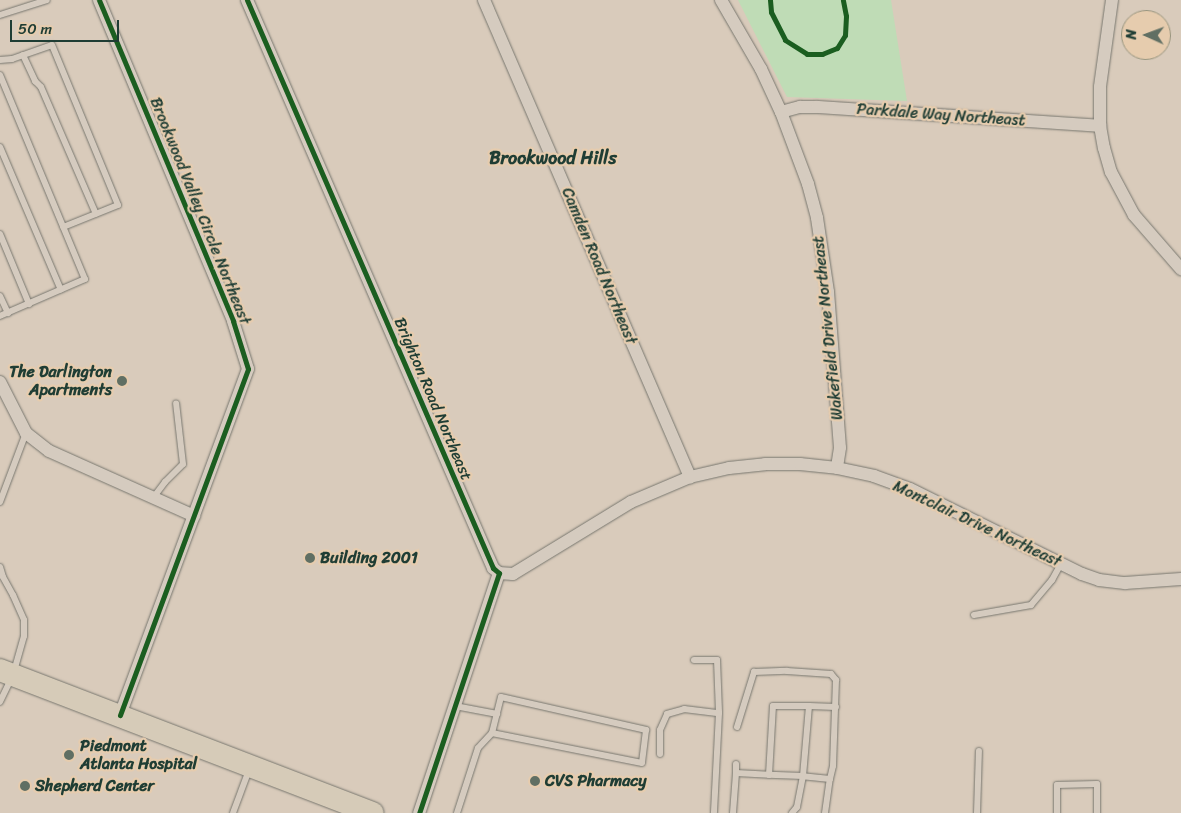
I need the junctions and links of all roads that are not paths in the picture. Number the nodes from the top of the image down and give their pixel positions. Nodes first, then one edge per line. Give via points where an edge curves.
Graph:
1 (47, 0) edge
2 (99, 0) edge
3 (248, 0) edge
4 (484, 0) edge
5 (722, 0) edge
6 (1112, 0) edge
7 (0, 16) edge
8 (23, 55) junction
9 (0, 60) edge
10 (0, 75) edge
11 (781, 112) junction
12 (1100, 126) junction
13 (0, 147) edge
14 (96, 214) junction
15 (63, 227) junction
16 (0, 234) edge
17 (1181, 269) edge
18 (61, 290) junction
19 (0, 296) edge
20 (29, 304) junction
21 (8, 313) junction
22 (0, 316) edge
23 (0, 382) edge
24 (176, 403) dead end
25 (26, 433) junction
26 (837, 468) junction
27 (690, 477) junction
28 (153, 498) junction
29 (0, 502) edge
30 (194, 516) junction
31 (1061, 564) junction
32 (0, 567) edge
33 (499, 573) junction
34 (1181, 579) edge
35 (974, 615) dead end
36 (694, 660) dead end
37 (6, 672) edge
38 (0, 702) edge
39 (455, 706) junction
40 (809, 706) junction
41 (836, 707) junction
42 (719, 713) junction
43 (497, 714) junction
44 (120, 715) junction
45 (737, 727) dead end
46 (492, 733) junction
47 (979, 751) dead end
48 (660, 754) dead end
49 (736, 764) dead end
50 (250, 767) junction
51 (736, 773) junction
52 (769, 775) junction
53 (803, 776) junction
54 (830, 778) junction
55 (233, 813) edge
56 (373, 813) edge
57 (419, 813) edge
58 (458, 813) edge
59 (714, 813) edge
60 (733, 813) edge
61 (792, 813) edge
62 (826, 813) edge
63 (977, 813) edge
64 (1057, 813) edge
65 (1097, 813) edge

1 - 7 lane
2 - 30 street, Brookwood Valley Circle Northeast via 233,322 248,370
3 - 33 street, Brighton Road Northeast via 493,568
4 - 27 street, Camden Road Northeast
5 - 11 street, Wakefield Drive Northeast
6 - 12 street via 1100,87
8 - 9 lane
8 - 14 lane via 41,87
8 - 14 lane via 52,45 118,205
10 - 15 lane
11 - 12 street, Parkdale Way Northeast via 817,107
11 - 26 street, Wakefield Drive Northeast via 808,184 824,253 840,448
12 - 17 street via 1111,172 1122,196
13 - 18 lane
14 - 15 lane
15 - 18 lane via 85,279
16 - 20 lane
18 - 20 lane
19 - 21 lane
20 - 21 lane
21 - 22 lane
23 - 25 street
24 - 28 lane via 183,464
25 - 28 street via 49,451
25 - 29 lane
26 - 27 street, Montclair Drive Northeast via 765,464
26 - 31 street, Montclair Drive Northeast via 874,476 910,489
27 - 33 street, Montclair Drive Northeast via 631,502 513,574
28 - 30 street
30 - 44 street, Brookwood Valley Circle Northeast
31 - 34 street, Montclair Drive Northeast via 1099,580 1125,583
31 - 35 lane via 1031,605
32 - 37 lane via 2,578 24,620 24,636
33 - 39 street
36 - 42 lane via 717,660
37 - 38 lane
37 - 44 highway
39 - 43 lane
39 - 57 street
40 - 41 lane
40 - 52 lane via 773,706
40 - 53 lane
41 - 45 lane via 836,680 831,674 754,672
41 - 54 lane
42 - 48 lane via 684,709 667,714 660,730
42 - 59 lane
43 - 46 lane
43 - 46 lane via 501,697 646,730 642,763
44 - 50 highway
46 - 58 lane via 478,748
47 - 63 lane
49 - 51 lane
50 - 55 lane
50 - 56 highway
51 - 52 lane
51 - 60 lane
52 - 53 lane
53 - 54 lane
53 - 61 lane via 797,807
54 - 62 lane
64 - 65 lane via 1057,785 1097,784

